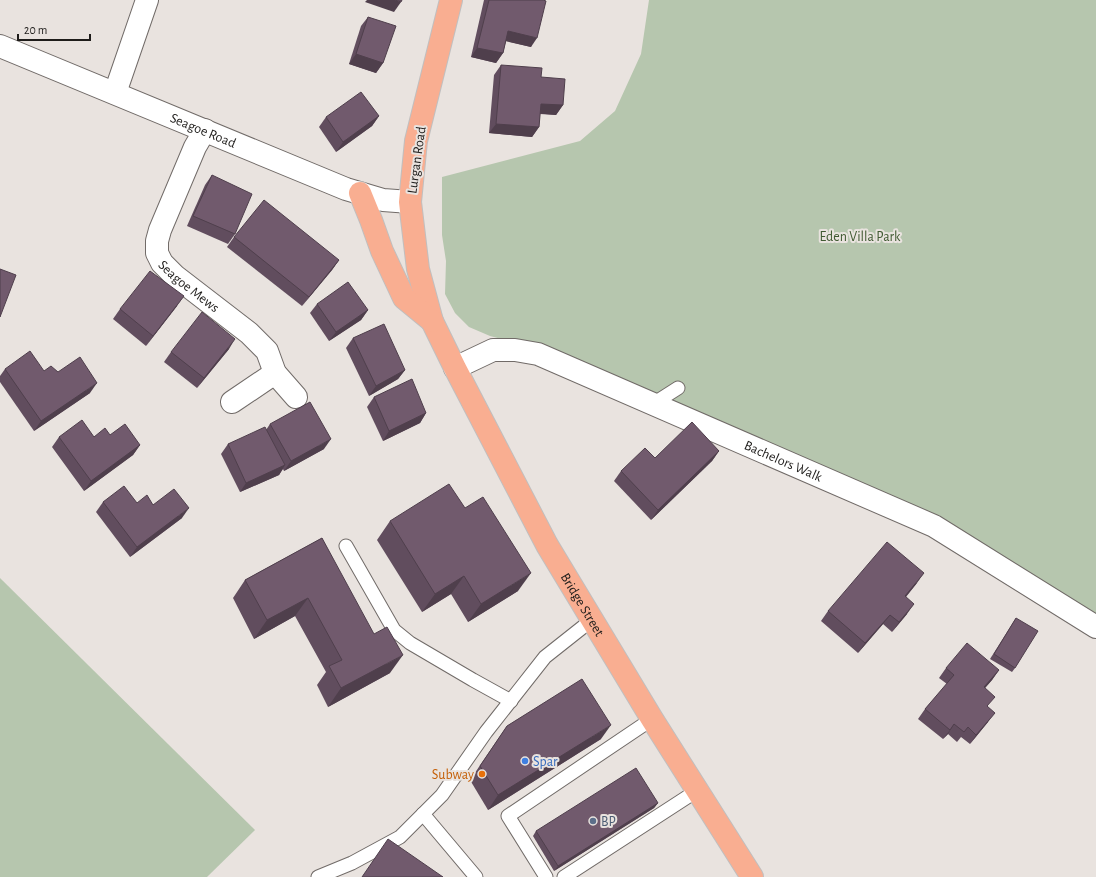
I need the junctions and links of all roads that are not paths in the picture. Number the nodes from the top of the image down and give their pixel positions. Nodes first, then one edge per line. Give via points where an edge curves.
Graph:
1 (147, 0) edge
2 (451, 0) edge
3 (0, 46) edge
4 (115, 93) junction
5 (205, 130) junction
6 (360, 193) junction
7 (410, 202) junction
8 (432, 321) junction
9 (455, 368) junction
10 (275, 373) junction
11 (678, 388) dead end
12 (296, 397) dead end
13 (232, 402) dead end
14 (653, 404) junction
15 (346, 546) dead end
16 (593, 619) junction
17 (1096, 627) edge
18 (511, 701) junction
19 (652, 719) junction
20 (698, 790) junction
21 (423, 814) junction
22 (318, 877) edge
23 (476, 877) edge
24 (546, 877) edge
25 (564, 877) edge
26 (752, 877) edge

1 - 4 street
2 - 7 main road, Lurgan Road via 416,141
3 - 4 street, Seagoe Road
4 - 5 street, Seagoe Road
5 - 6 street, Seagoe Road
5 - 10 street, Seagoe Mews via 160,230 157,253 162,263 175,276 249,333 267,351
6 - 7 street, Seagoe Road via 383,200
6 - 8 main road via 382,251 404,298
7 - 8 main road, Lurgan Road via 418,269
8 - 9 main road, Bridge Street
9 - 14 street, Bachelors Walk via 493,350 538,354
9 - 16 main road, Bridge Street via 547,545
10 - 12 street, Seagoe Mews
10 - 13 street
11 - 14 lane
14 - 17 street, Bachelors Walk via 934,526
15 - 18 lane via 394,630 410,643
16 - 18 lane via 545,657
16 - 19 main road, Bridge Street
18 - 21 lane via 442,795
19 - 20 main road, Bridge Street
19 - 24 lane via 508,816
20 - 25 lane
20 - 26 main road, Bridge Street
21 - 22 lane via 400,837 352,863
21 - 23 lane

